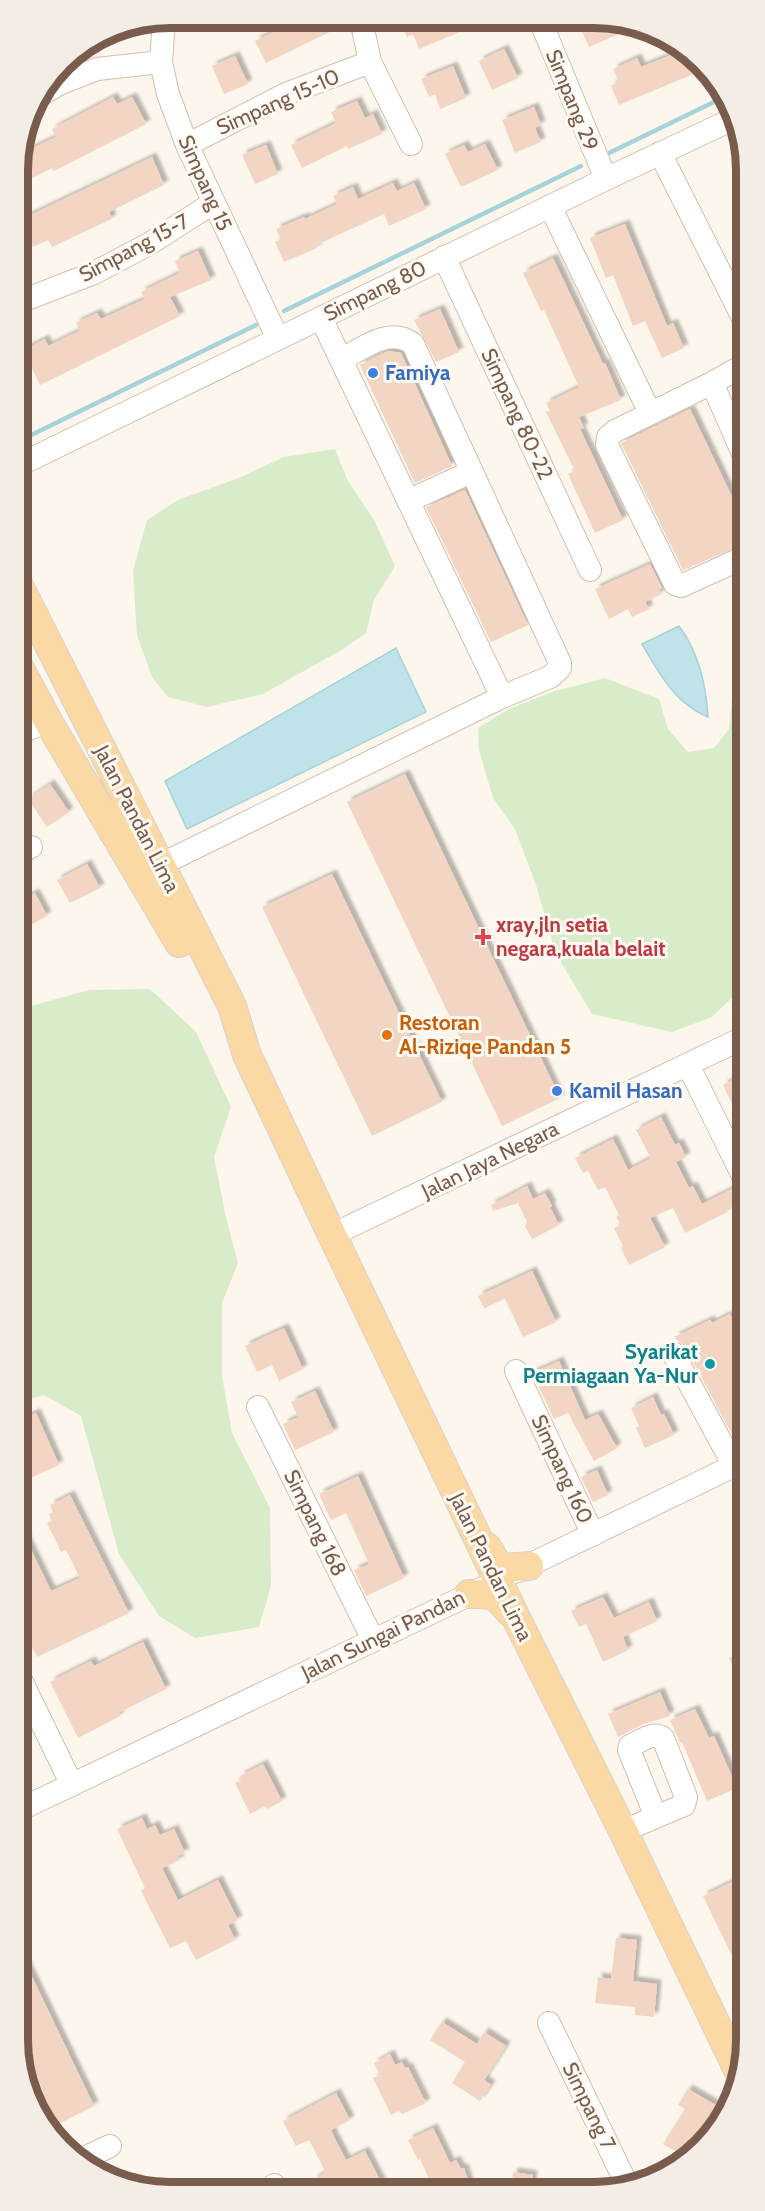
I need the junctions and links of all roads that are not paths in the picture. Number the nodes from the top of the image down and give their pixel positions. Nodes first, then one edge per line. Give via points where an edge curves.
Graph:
1 (363, 28) edge
2 (543, 28) edge
3 (163, 29) edge
4 (161, 62) junction
5 (370, 62) junction
6 (56, 86) edge
7 (728, 121) edge
8 (411, 144) dead end
9 (187, 145) junction
10 (660, 153) junction
11 (606, 178) junction
12 (213, 203) junction
13 (550, 206) junction
14 (444, 257) junction
15 (29, 298) edge
16 (736, 304) edge
17 (321, 318) junction
18 (278, 339) junction
19 (341, 360) junction
20 (736, 370) edge
21 (712, 383) junction
22 (650, 413) junction
23 (736, 438) edge
24 (29, 460) edge
25 (471, 472) junction
26 (408, 501) junction
27 (736, 561) edge
28 (590, 570) dead end
29 (29, 605) edge
30 (29, 638) edge
31 (29, 684) edge
32 (502, 697) junction
33 (48, 721) junction
34 (29, 729) edge
35 (96, 739) junction
36 (160, 865) junction
37 (736, 1041) edge
38 (247, 1055) junction
39 (687, 1065) junction
40 (736, 1161) edge
41 (332, 1235) junction
42 (673, 1353) dead end
43 (516, 1371) dead end
44 (258, 1407) dead end
45 (736, 1456) edge
46 (736, 1465) edge
47 (467, 1515) junction
48 (593, 1535) junction
49 (529, 1566) junction
50 (498, 1580) junction
51 (469, 1594) junction
52 (518, 1622) junction
53 (373, 1640) junction
54 (28, 1695) edge
55 (72, 1785) junction
56 (28, 1806) edge
57 (656, 1817) dead end
58 (623, 1831) junction
59 (549, 2023) dead end
60 (735, 2063) edge
61 (110, 2146) dead end
62 (88, 2156) edge
63 (624, 2180) edge

1 - 5 street
2 - 11 street, Simpang 29
3 - 4 street, Simpang 15
4 - 6 street via 97,69
4 - 9 street, Simpang 15
5 - 8 street
5 - 9 street, Simpang 15-10 via 286,94
7 - 10 street, Simpang 80
9 - 12 street, Simpang 15
10 - 11 street, Simpang 80
10 - 16 street
11 - 13 street, Simpang 80
12 - 15 street, Simpang 15-7 via 94,273
12 - 18 street, Simpang 15
13 - 14 street, Simpang 80
13 - 22 street
14 - 17 street, Simpang 80
14 - 28 street, Simpang 80-22
17 - 18 street, Simpang 80
17 - 19 street
18 - 24 street, Simpang 80
19 - 25 street via 388,336 399,336 413,344
19 - 26 street
20 - 21 street
21 - 22 street
21 - 23 street
22 - 27 street via 608,437 607,445 671,580 681,586
25 - 26 street
25 - 32 street via 560,663 557,673
26 - 32 street
29 - 35 main road, Jalan Pandan Lima
30 - 33 main road via 56,705
31 - 33 main road, Jalan Pandan Lima
32 - 36 street
33 - 34 street
33 - 35 main road via 73,721
33 - 38 main road, Jalan Pandan Lima via 156,901 217,1013
35 - 36 main road, Jalan Pandan Lima
36 - 38 main road, Jalan Pandan Lima via 232,1006
37 - 39 street, Jalan Jaya Negara
38 - 41 main road, Jalan Pandan Lima
39 - 40 street
39 - 41 street, Jalan Jaya Negara
41 - 47 main road, Jalan Pandan Lima
42 - 45 street
43 - 48 street, Simpang 160
44 - 53 street, Simpang 168
46 - 48 street, Jalan Sungai Pandan
47 - 49 main road via 500,1566
47 - 50 main road, Jalan Pandan Lima
48 - 49 street, Jalan Sungai Pandan
49 - 50 street, Jalan Sungai Pandan
50 - 51 street, Jalan Sungai Pandan
50 - 52 main road, Jalan Pandan Lima
51 - 52 main road via 493,1595
51 - 53 street, Jalan Sungai Pandan
52 - 58 main road, Jalan Pandan Lima
53 - 55 street, Jalan Sungai Pandan
54 - 55 street
55 - 56 street, Jalan Sungai Pandan
57 - 58 street
58 - 60 main road, Jalan Pandan Lima
59 - 63 street, Simpang 7
61 - 62 street

